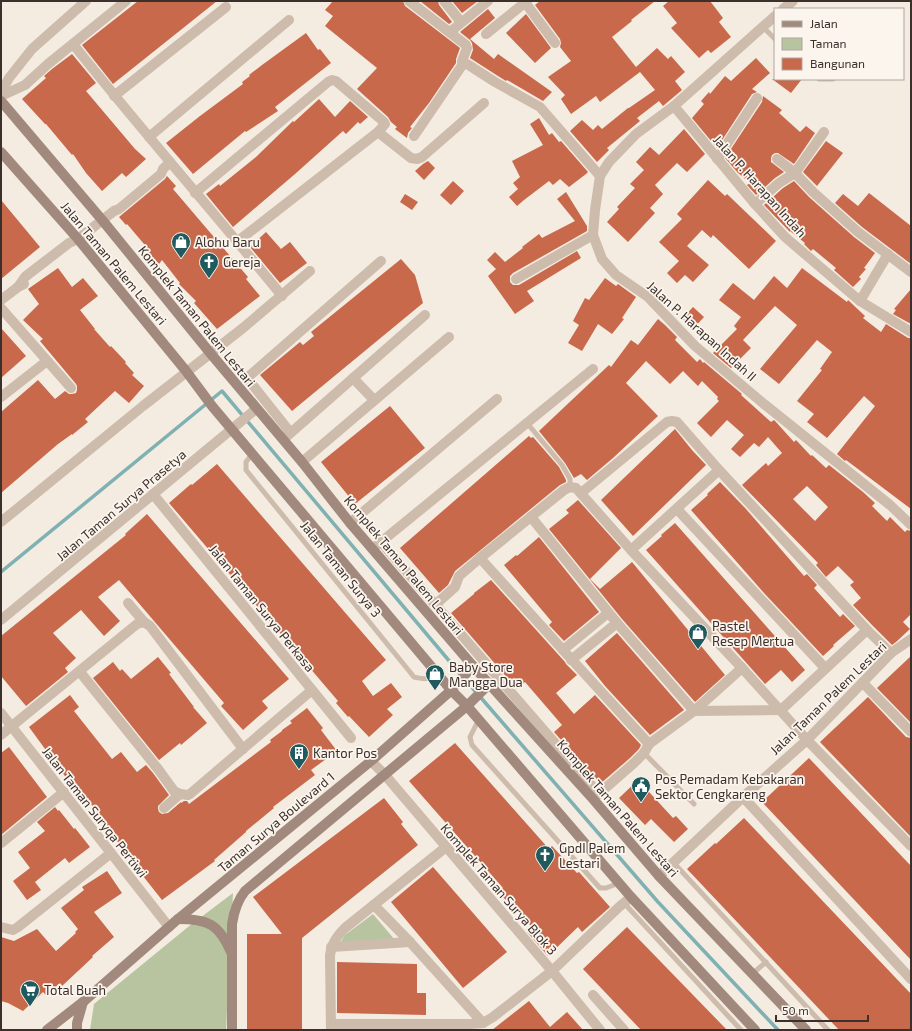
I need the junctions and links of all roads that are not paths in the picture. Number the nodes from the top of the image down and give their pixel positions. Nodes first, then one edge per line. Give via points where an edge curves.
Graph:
1 (86, 1) edge
2 (126, 1) edge
3 (409, 1) edge
4 (444, 1) edge
5 (488, 1) edge
6 (793, 1) edge
7 (525, 2) edge
8 (226, 7) dead end
9 (784, 8) edge
10 (774, 17) edge
11 (289, 20) dead end
12 (461, 22) junction
13 (763, 27) junction
14 (450, 32) junction
15 (486, 34) dead end
16 (774, 38) edge
17 (555, 43) dead end
18 (73, 44) junction
19 (463, 64) junction
20 (1, 93) edge
21 (1, 96) edge
22 (114, 96) junction
23 (757, 98) dead end
24 (1, 101) edge
25 (484, 103) dead end
26 (674, 106) junction
27 (378, 132) junction
28 (824, 132) dead end
29 (414, 136) dead end
30 (148, 137) junction
31 (1, 152) edge
32 (717, 158) junction
33 (777, 159) dead end
34 (166, 166) junction
35 (795, 173) junction
36 (600, 176) junction
37 (195, 192) junction
38 (755, 204) junction
39 (103, 221) junction
40 (593, 235) junction
41 (78, 239) junction
42 (238, 242) junction
43 (888, 254) junction
44 (381, 261) dead end
45 (310, 271) dead end
46 (911, 272) edge
47 (516, 279) dead end
48 (282, 296) junction
49 (1, 300) edge
50 (860, 301) junction
51 (1, 308) edge
52 (425, 315) dead end
53 (911, 332) edge
54 (449, 337) dead end
55 (211, 354) junction
56 (47, 361) junction
57 (593, 369) dead end
58 (186, 372) junction
59 (353, 378) junction
60 (71, 388) dead end
61 (1, 397) edge
62 (497, 399) dead end
63 (374, 400) junction
64 (253, 411) junction
65 (527, 423) junction
66 (235, 426) junction
67 (290, 432) junction
68 (283, 440) junction
69 (254, 454) junction
70 (302, 462) junction
71 (719, 470) junction
72 (570, 487) junction
73 (581, 493) junction
74 (153, 494) junction
75 (677, 509) junction
76 (531, 517) junction
77 (1, 522) edge
78 (350, 523) junction
79 (911, 525) edge
80 (377, 546) junction
81 (632, 550) junction
82 (480, 558) junction
83 (128, 603) dead end
84 (435, 605) junction
85 (608, 613) junction
86 (1, 620) edge
87 (144, 622) junction
88 (617, 623) junction
89 (867, 630) junction
90 (911, 638) edge
91 (562, 650) junction
92 (891, 654) junction
93 (481, 658) junction
94 (571, 660) junction
95 (742, 668) junction
96 (825, 668) junction
97 (471, 669) junction
98 (80, 672) junction
99 (436, 672) junction
100 (863, 683) junction
101 (488, 685) junction
102 (454, 687) junction
103 (312, 690) junction
104 (470, 703) junction
105 (694, 710) junction
106 (781, 710) junction
107 (1, 713) edge
108 (478, 719) junction
109 (12, 727) junction
110 (911, 732) edge
111 (1, 735) edge
112 (351, 738) dead end
113 (808, 740) junction
114 (649, 744) junction
115 (243, 749) junction
116 (644, 753) junction
117 (371, 761) junction
118 (385, 775) junction
119 (64, 792) junction
120 (180, 794) junction
121 (596, 797) junction
122 (743, 797) junction
123 (694, 804) dead end
124 (164, 808) dead end
125 (1, 842) edge
126 (911, 846) edge
127 (446, 847) junction
128 (111, 853) junction
129 (674, 862) junction
130 (659, 876) junction
131 (619, 883) junction
132 (627, 900) junction
133 (374, 905) junction
134 (178, 919) junction
135 (169, 926) junction
136 (1, 927) edge
137 (410, 942) junction
138 (331, 947) junction
139 (232, 954) junction
140 (766, 962) junction
141 (552, 971) junction
142 (694, 972) junction
143 (752, 974) junction
144 (911, 979) edge
145 (593, 995) dead end
146 (83, 1002) junction
147 (483, 1023) junction
148 (331, 1027) edge
149 (47, 1030) edge
150 (77, 1030) edge
151 (232, 1030) edge
152 (600, 1030) edge
153 (624, 1030) edge
154 (741, 1030) edge
155 (755, 1030) edge
156 (806, 1030) edge
157 (828, 1030) edge

1 - 20 street via 32,49 9,78
2 - 18 street
3 - 14 street
4 - 12 street
5 - 12 street
6 - 9 street
7 - 15 street
7 - 17 street
8 - 22 street
10 - 13 street, Jalan P. Harapan Indah II
11 - 30 street
12 - 14 street
13 - 16 lane
13 - 26 street, Jalan P. Harapan Indah II
14 - 19 street via 467,46
18 - 21 street via 24,85
18 - 22 street
19 - 29 street
19 - 36 street via 540,107
22 - 30 street
23 - 32 street
24 - 39 street, Komplek Taman Palem Lestari
25 - 27 street via 422,157 416,159 411,158
26 - 32 street, Jalan P. Harapan Indah
26 - 36 street, Jalan P. Harapan Indah II via 636,134 609,162
27 - 37 street via 384,126 384,122 332,80
27 - 42 street
28 - 35 street
30 - 34 street
31 - 41 street, Jalan Taman Palem Lestari
32 - 38 street, Jalan P. Harapan Indah
33 - 35 street
34 - 37 street
34 - 39 street via 116,204 114,211
35 - 38 street
35 - 43 street via 858,232
36 - 40 street, Jalan P. Harapan Indah II
37 - 42 street
38 - 50 street, Jalan P. Harapan Indah via 785,237
39 - 41 street
39 - 55 street, Komplek Taman Palem Lestari
40 - 47 street
40 - 79 street, Jalan P. Harapan Indah II via 602,259 616,275 648,297 695,346
41 - 49 street via 30,273 18,287
41 - 58 street, Jalan Taman Palem Lestari
42 - 48 street
43 - 46 street
43 - 50 street
44 - 67 street via 247,378
45 - 48 street
48 - 55 street
50 - 53 street, Jalan P. Harapan Indah
51 - 56 street
52 - 59 street
54 - 63 street
55 - 58 street
55 - 64 street, Komplek Taman Palem Lestari
56 - 60 street
56 - 61 street
57 - 65 street
58 - 66 street, Jalan Taman Palem Lestari via 212,406
58 - 77 street
59 - 63 street
59 - 67 street
62 - 78 street
63 - 70 street
64 - 66 street, Jalan Taman Surya Prasetya
64 - 68 street, Komplek Taman Palem Lestari
65 - 72 lane via 562,465 570,479
65 - 80 street
66 - 69 street
66 - 74 street, Jalan Taman Surya Prasetya
67 - 68 street
68 - 70 street, Komplek Taman Palem Lestari
69 - 99 street
69 - 99 lane, Jalan Taman Surya 3 via 246,462 246,470 414,677 424,679
70 - 78 street, Komplek Taman Palem Lestari
71 - 73 street via 677,422 672,421 667,422
71 - 75 street
71 - 89 street
72 - 73 street
72 - 76 street
73 - 81 street
74 - 86 street, Jalan Taman Surya Prasetya
74 - 103 street, Jalan Taman Surya Perkasa
75 - 81 street
75 - 96 street
76 - 82 street
76 - 85 street
78 - 80 street, Komplek Taman Palem Lestari
80 - 84 street
80 - 97 street, Komplek Taman Palem Lestari
81 - 95 street
82 - 84 street via 458,576 455,587
82 - 91 street
83 - 87 street
84 - 93 street
85 - 88 street
85 - 91 street
87 - 98 street via 137,624
87 - 115 street via 155,632
88 - 94 street
88 - 105 street
89 - 92 street
89 - 96 street
90 - 92 street, Jalan Taman Palem Lestari
91 - 94 street
92 - 100 street, Jalan Taman Palem Lestari
93 - 97 street, Taman Surya Boulevard 1
93 - 121 street
94 - 114 street
95 - 105 street
95 - 106 street
96 - 106 street
97 - 101 street, Komplek Taman Palem Lestari
97 - 102 street, Taman Surya Boulevard 1
98 - 109 street
98 - 120 street via 174,791
99 - 102 street
100 - 110 street
100 - 113 street, Jalan Taman Palem Lestari
101 - 104 street
101 - 121 street, Komplek Taman Palem Lestari
102 - 104 street
102 - 117 street, Taman Surya Boulevard 1
103 - 112 street, Jalan Taman Surya Perkasa
103 - 115 street
104 - 108 street
104 - 118 street
105 - 106 street
105 - 114 street
106 - 113 street
107 - 109 street, Jalan Taman Suryqa Pertiwi
108 - 131 street
108 - 131 lane via 470,737 472,745 600,888
109 - 111 street
109 - 119 street, Jalan Taman Suryqa Pertiwi
113 - 122 street, Jalan Taman Palem Lestari
113 - 126 street
114 - 116 street
115 - 120 street via 190,794
116 - 121 street
116 - 123 lane
117 - 118 street, Komplek Taman Surya Blok 3
117 - 134 street, Taman Surya Boulevard 1
118 - 127 street, Komplek Taman Surya Blok 3
118 - 139 street via 245,891 234,910
119 - 125 street
119 - 128 street, Jalan Taman Suryqa Pertiwi
120 - 124 street
121 - 130 street, Komplek Taman Palem Lestari
122 - 129 street, Jalan Taman Palem Lestari
122 - 144 street
127 - 133 street
127 - 141 street, Komplek Taman Surya Blok 3
128 - 135 street, Jalan Taman Suryqa Pertiwi
128 - 136 street via 18,927 13,930
129 - 130 street, Jalan Taman Palem Lestari
129 - 140 lane
130 - 143 street, Komplek Taman Palem Lestari
131 - 132 street
132 - 141 street, Komplek Taman Surya Blok 3
132 - 142 street
133 - 137 street
133 - 138 street via 345,928
134 - 135 street, Taman Surya Boulevard 1
134 - 139 street via 207,922 223,936
135 - 146 street, Taman Surya Boulevard 1
137 - 138 street
137 - 147 street
138 - 148 street
139 - 151 street
140 - 143 lane
140 - 157 lane
141 - 147 street
141 - 152 street
142 - 154 lane
142 - 155 street
143 - 156 street, Komplek Taman Palem Lestari
145 - 153 street
146 - 149 street, Taman Surya Boulevard 1
146 - 150 street
147 - 148 street

